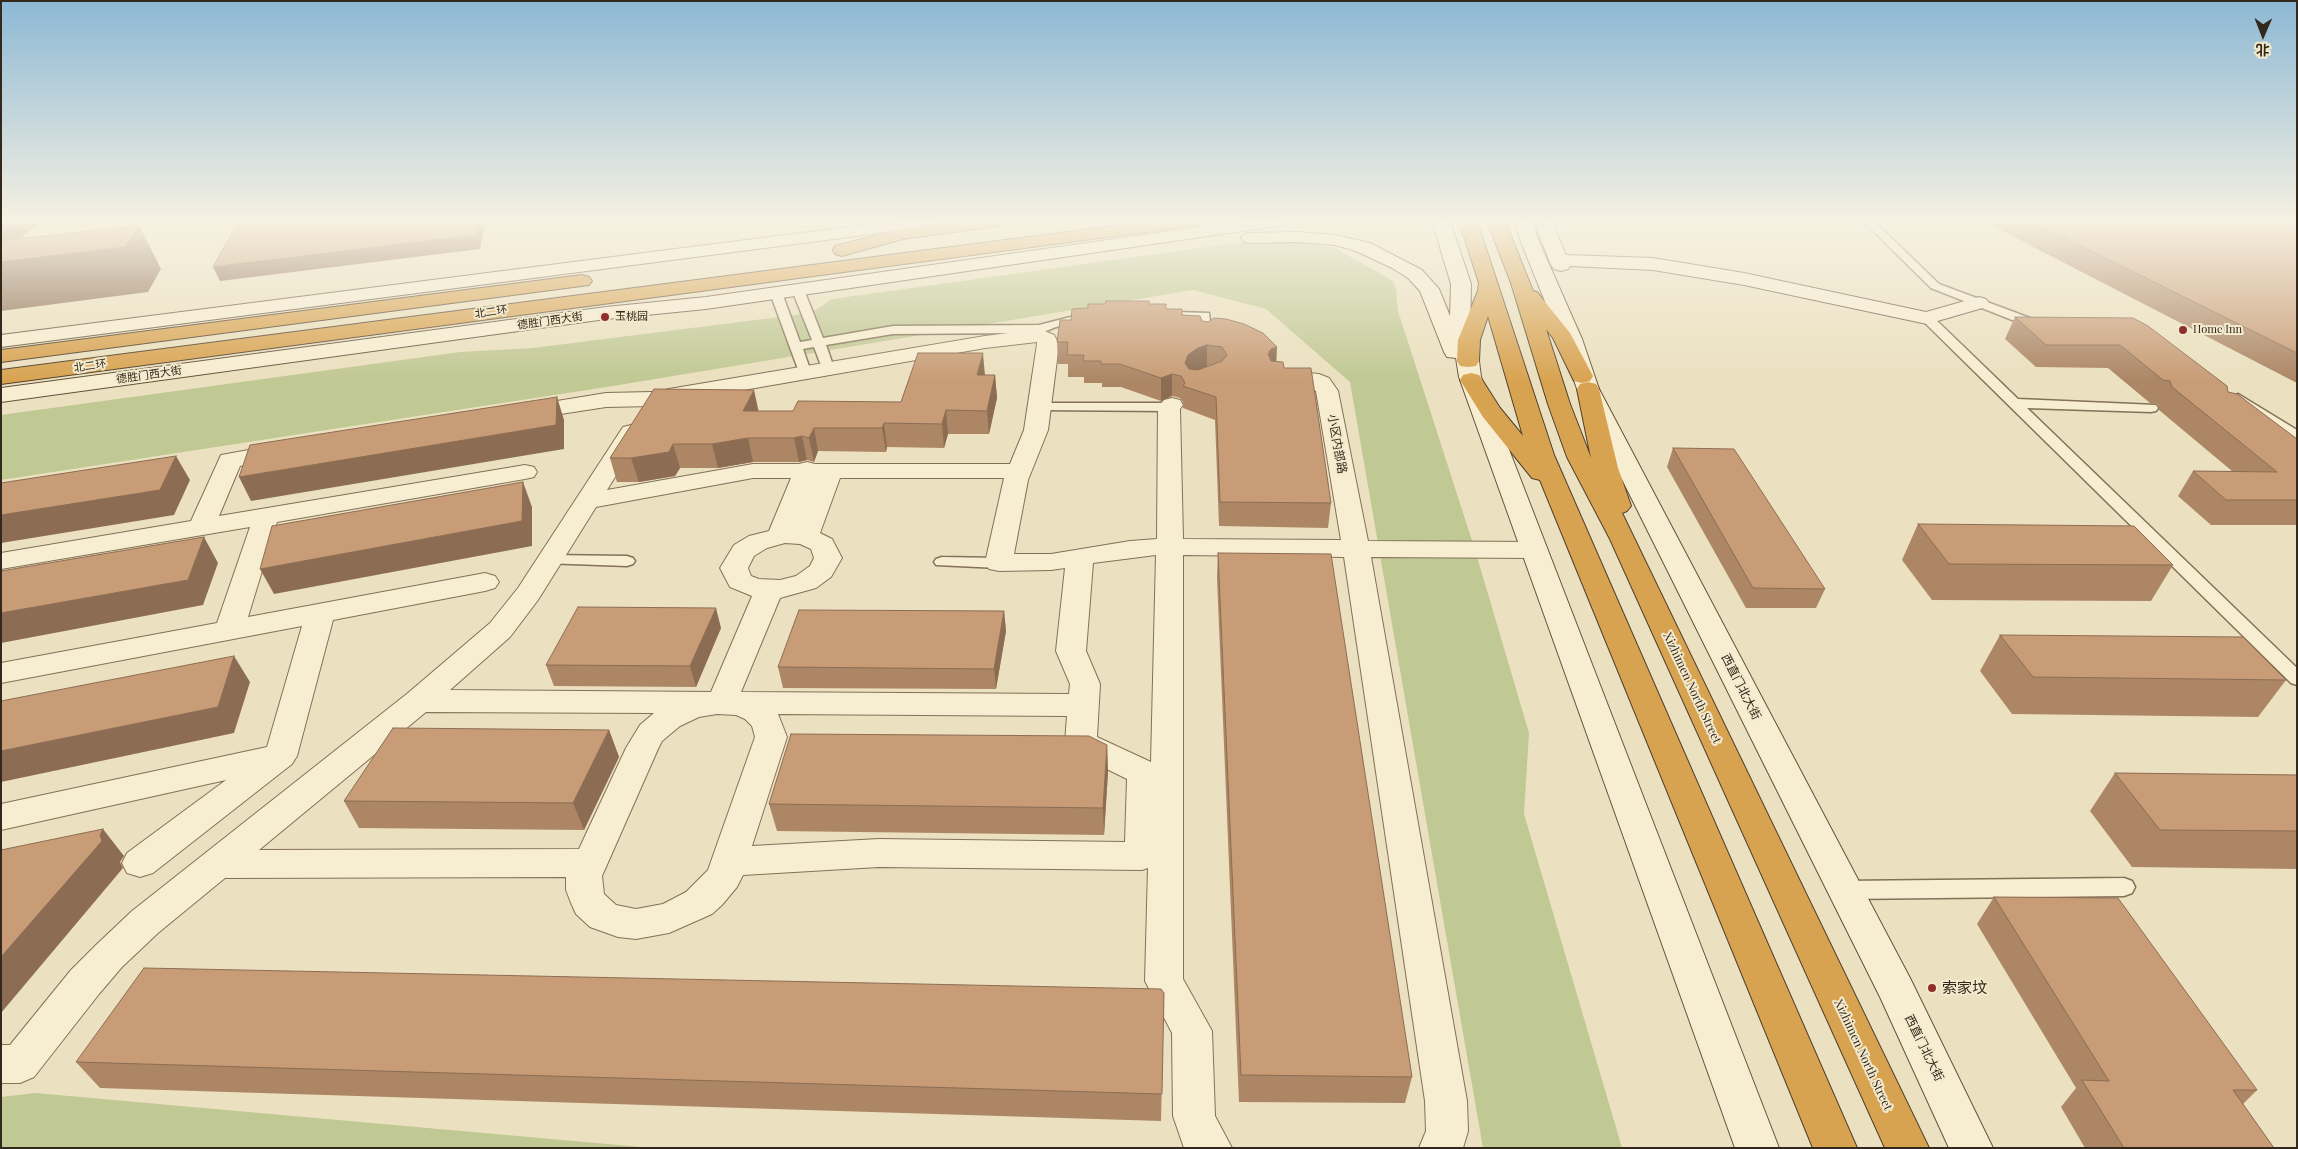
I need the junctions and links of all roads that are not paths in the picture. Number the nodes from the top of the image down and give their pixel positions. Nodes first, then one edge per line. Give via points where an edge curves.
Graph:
1 (516, 275) edge
2 (598, 275) edge
3 (792, 275) edge
4 (814, 275) edge
5 (905, 275) edge
6 (993, 275) edge
7 (1414, 275) edge
8 (1458, 275) edge
9 (1485, 275) edge
10 (1517, 275) edge
11 (1544, 275) edge
12 (1565, 275) edge
13 (1717, 275) edge
14 (1923, 275) edge
15 (1518, 278) junction
16 (472, 280) junction
17 (1488, 284) junction
18 (798, 290) junction
19 (776, 293) junction
20 (706, 303) junction
21 (1978, 303) junction
22 (1096, 316) edge
23 (1165, 316) edge
24 (1927, 318) junction
25 (263, 322) junction
26 (2049, 325) edge
27 (1040, 334) junction
28 (1569, 334) junction
29 (1206, 338) edge
30 (1, 341) edge
31 (820, 342) junction
32 (796, 346) junction
33 (46, 350) junction
34 (1, 352) edge
35 (1, 356) edge
36 (816, 370) junction
37 (1470, 371) junction
38 (1279, 377) edge
39 (1, 378) edge
40 (1585, 383) junction
41 (2229, 392) edge
42 (1, 395) edge
43 (652, 399) junction
44 (2014, 403) junction
45 (1171, 406) joint
46 (1040, 407) junction
47 (2151, 408) dead end
48 (500, 417) edge
49 (2297, 436) edge
50 (307, 448) edge
51 (819, 470) junction
52 (1020, 471) junction
53 (525, 472) dead end
54 (586, 501) junction
55 (1565, 512) junction
56 (266, 517) junction
57 (201, 528) junction
58 (793, 536) junction
59 (1623, 539) junction
60 (1170, 547) junction
61 (1356, 549) junction
62 (1534, 550) junction
63 (1080, 558) junction
64 (550, 560) junction
65 (1, 561) edge
66 (627, 561) dead end
67 (942, 562) dead end
68 (999, 563) junction
69 (485, 582) dead end
70 (769, 590) junction
71 (320, 613) junction
72 (229, 630) junction
73 (1, 673) edge
74 (2297, 679) edge
75 (419, 701) junction
76 (722, 702) junction
77 (1084, 705) junction
78 (281, 756) junction
79 (1, 816) edge
80 (730, 862) junction
81 (140, 863) dead end
82 (589, 863) junction
83 (217, 864) junction
84 (2124, 887) dead end
85 (1845, 890) junction
86 (1, 1064) edge
87 (1210, 1148) edge
88 (1441, 1148) edge
89 (1757, 1148) edge
90 (1835, 1148) edge
91 (1907, 1148) edge
92 (1971, 1148) edge

1 - 16 street
2 - 25 highway, 北二环
3 - 39 highway, 北二环 via 601,297
4 - 20 highway
5 - 18 street, 德胜门西大街
6 - 18 street via 842,296
7 - 37 street via 1432,295 1453,347
8 - 37 street via 1461,284 1460,337
9 - 17 highway
10 - 15 highway, Xizhimen North Street
11 - 28 street, 西直门北大街
12 - 28 street via 1571,291
13 - 24 street
14 - 21 lane via 1935,286
15 - 40 highway via 1563,337
15 - 59 highway, Xizhimen North Street via 1573,444
16 - 25 highway
16 - 30 street
17 - 37 highway via 1469,340
17 - 55 highway via 1528,416
18 - 19 street, 德胜门西大街
18 - 31 lane
19 - 20 street, 德胜门西大街
19 - 32 lane
20 - 42 street, 德胜门西大街 via 606,313
21 - 24 street
21 - 26 lane via 2031,324
22 - 27 lane
23 - 29 lane via 1204,316
24 - 44 lane
25 - 33 highway, 北二环
27 - 31 lane via 893,330
27 - 36 street
27 - 46 street
28 - 40 street, 西直门北大街
31 - 32 lane
31 - 36 lane
32 - 36 lane
33 - 34 highway
33 - 35 highway, 北二环
36 - 43 street
37 - 55 highway via 1484,402 1545,478
37 - 62 street
38 - 61 street, 小区内部路 via 1309,379 1321,383 1326,389
40 - 59 highway via 1619,512
40 - 85 street, 西直门北大街
41 - 49 lane
43 - 48 street via 606,400
43 - 54 street
44 - 47 lane
44 - 74 lane
45 - 46 lane
45 - 60 street
46 - 52 street via 1036,430
50 - 57 street via 230,460
51 - 52 street
51 - 54 street via 738,472
51 - 58 street
52 - 68 street
53 - 56 street
54 - 64 street
55 - 90 highway
56 - 57 street
56 - 72 street
57 - 65 street
58 - 70 street via 819,542 826,548 828,558 814,577 799,585
58 - 70 street via 765,539 748,547 734,565 742,582
59 - 91 highway, Xizhimen North Street
60 - 61 street
60 - 63 street via 1138,548
60 - 87 street via 1164,981 1192,1032 1194,1116 1198,1132
61 - 62 street
61 - 88 street, 小区内部路 via 1446,1100 1447,1132
62 - 89 street
63 - 68 street via 1040,563
63 - 77 street via 1071,651 1085,684
64 - 66 lane
64 - 75 street via 500,630
67 - 68 lane
69 - 71 street
70 - 76 street
71 - 72 street
71 - 78 street
72 - 73 street
75 - 76 street
75 - 83 street
76 - 77 street
76 - 80 street via 745,706 759,713 768,724 771,737
76 - 82 street via 682,711 651,733
77 - 80 street via 1081,743 1144,773 1142,856 879,853
78 - 79 street
78 - 81 street
80 - 82 street via 720,881 699,903 669,918 636,924 607,918 592,906 584,886
82 - 83 street
83 - 86 street via 109,956 20,1064
84 - 85 lane
85 - 92 street, 西直门北大街

